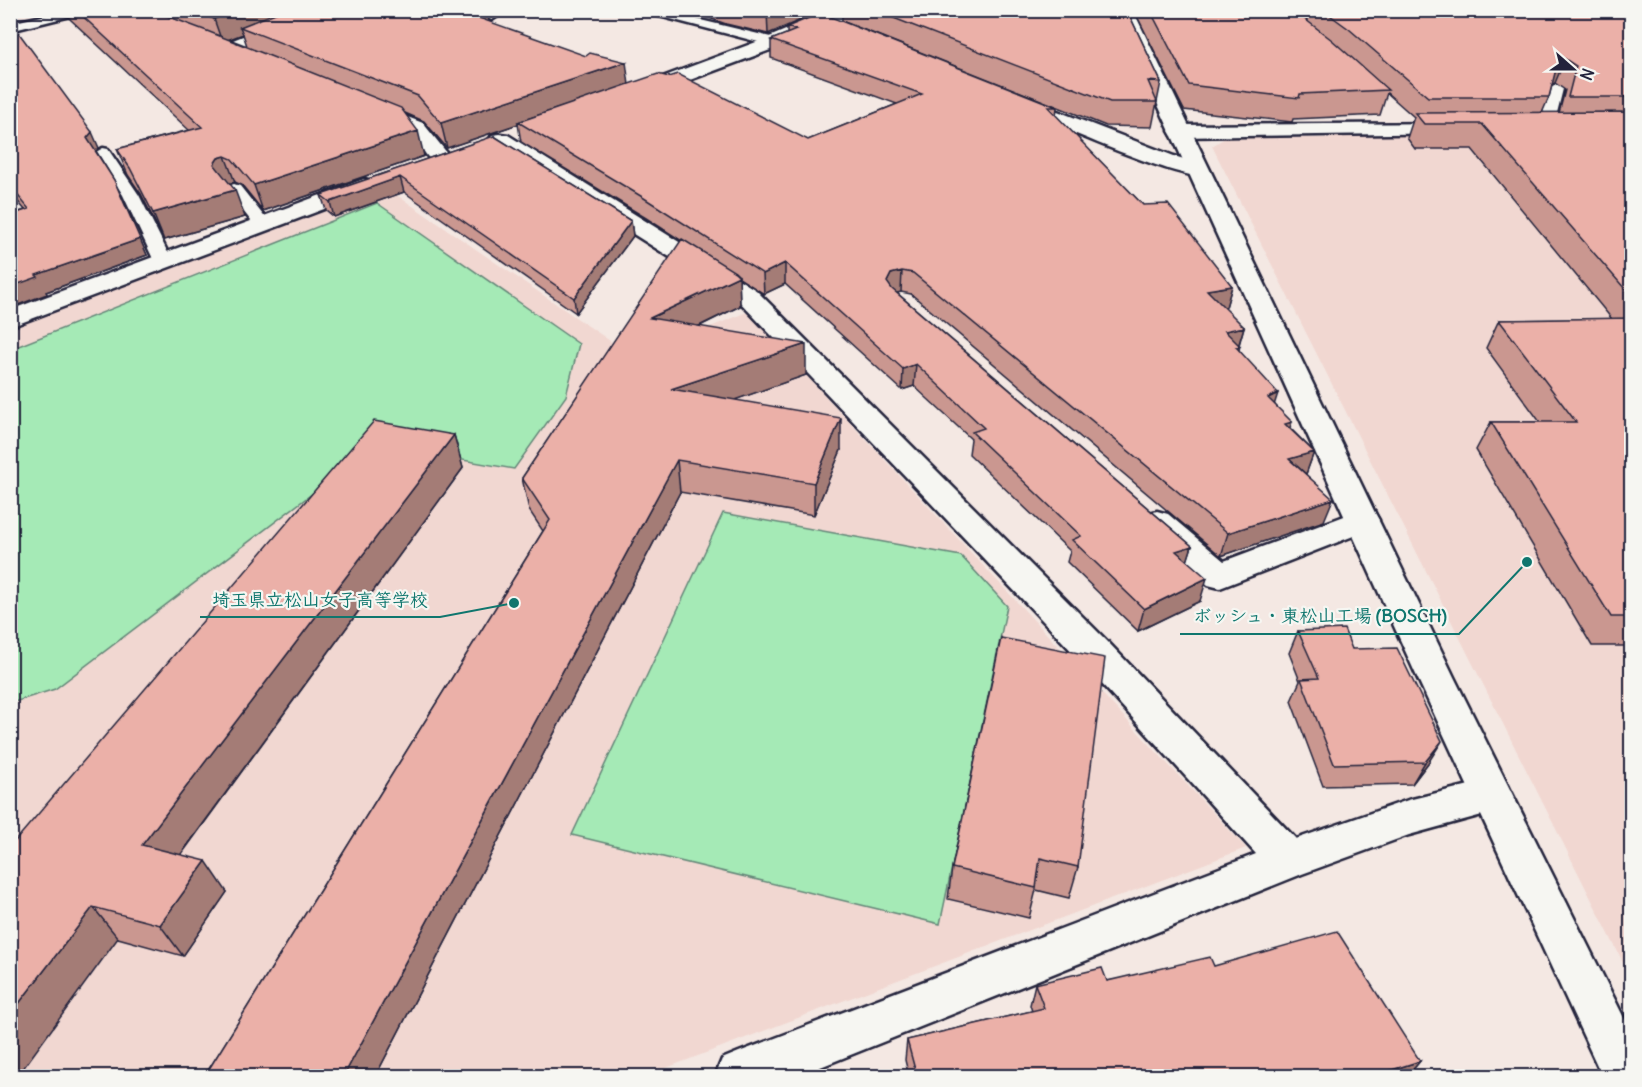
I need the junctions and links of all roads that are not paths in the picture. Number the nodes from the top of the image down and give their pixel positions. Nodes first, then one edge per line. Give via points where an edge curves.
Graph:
1 (88, 10) edge
2 (325, 10) edge
3 (472, 10) edge
4 (642, 10) edge
5 (848, 10) edge
6 (1124, 10) edge
7 (492, 16) dead end
8 (822, 22) junction
9 (10, 27) edge
10 (843, 31) edge
11 (774, 42) junction
12 (246, 58) edge
13 (1557, 89) edge
14 (1001, 95) edge
15 (618, 100) edge
16 (352, 101) edge
17 (1387, 108) dead end
18 (1410, 129) junction
19 (1478, 129) edge
20 (1524, 129) edge
21 (1557, 129) joint
22 (1180, 130) junction
23 (501, 139) edge
24 (103, 152) dead end
25 (440, 159) edge
26 (1199, 171) junction
27 (385, 179) edge
28 (234, 189) edge
29 (261, 223) junction
30 (163, 261) junction
31 (10, 319) edge
32 (1138, 506) edge
33 (1363, 520) junction
34 (1490, 797) junction
35 (1289, 860) junction
36 (739, 1077) edge
37 (1626, 1077) edge

1 - 9 lane
2 - 12 street via 220,48
3 - 7 lane
4 - 11 lane
5 - 8 street
6 - 22 street
8 - 10 street
8 - 11 street
11 - 15 street
13 - 21 lane
14 - 26 street
16 - 25 street via 416,127
17 - 18 street
18 - 19 street
18 - 22 street
20 - 21 street
22 - 26 street
23 - 35 street via 747,295 1094,651
24 - 30 lane via 131,195
26 - 33 street
27 - 29 street
28 - 29 lane
29 - 30 street
30 - 31 street
32 - 33 street via 1220,576
33 - 34 street
34 - 35 street via 1408,818
34 - 37 street
35 - 36 street

